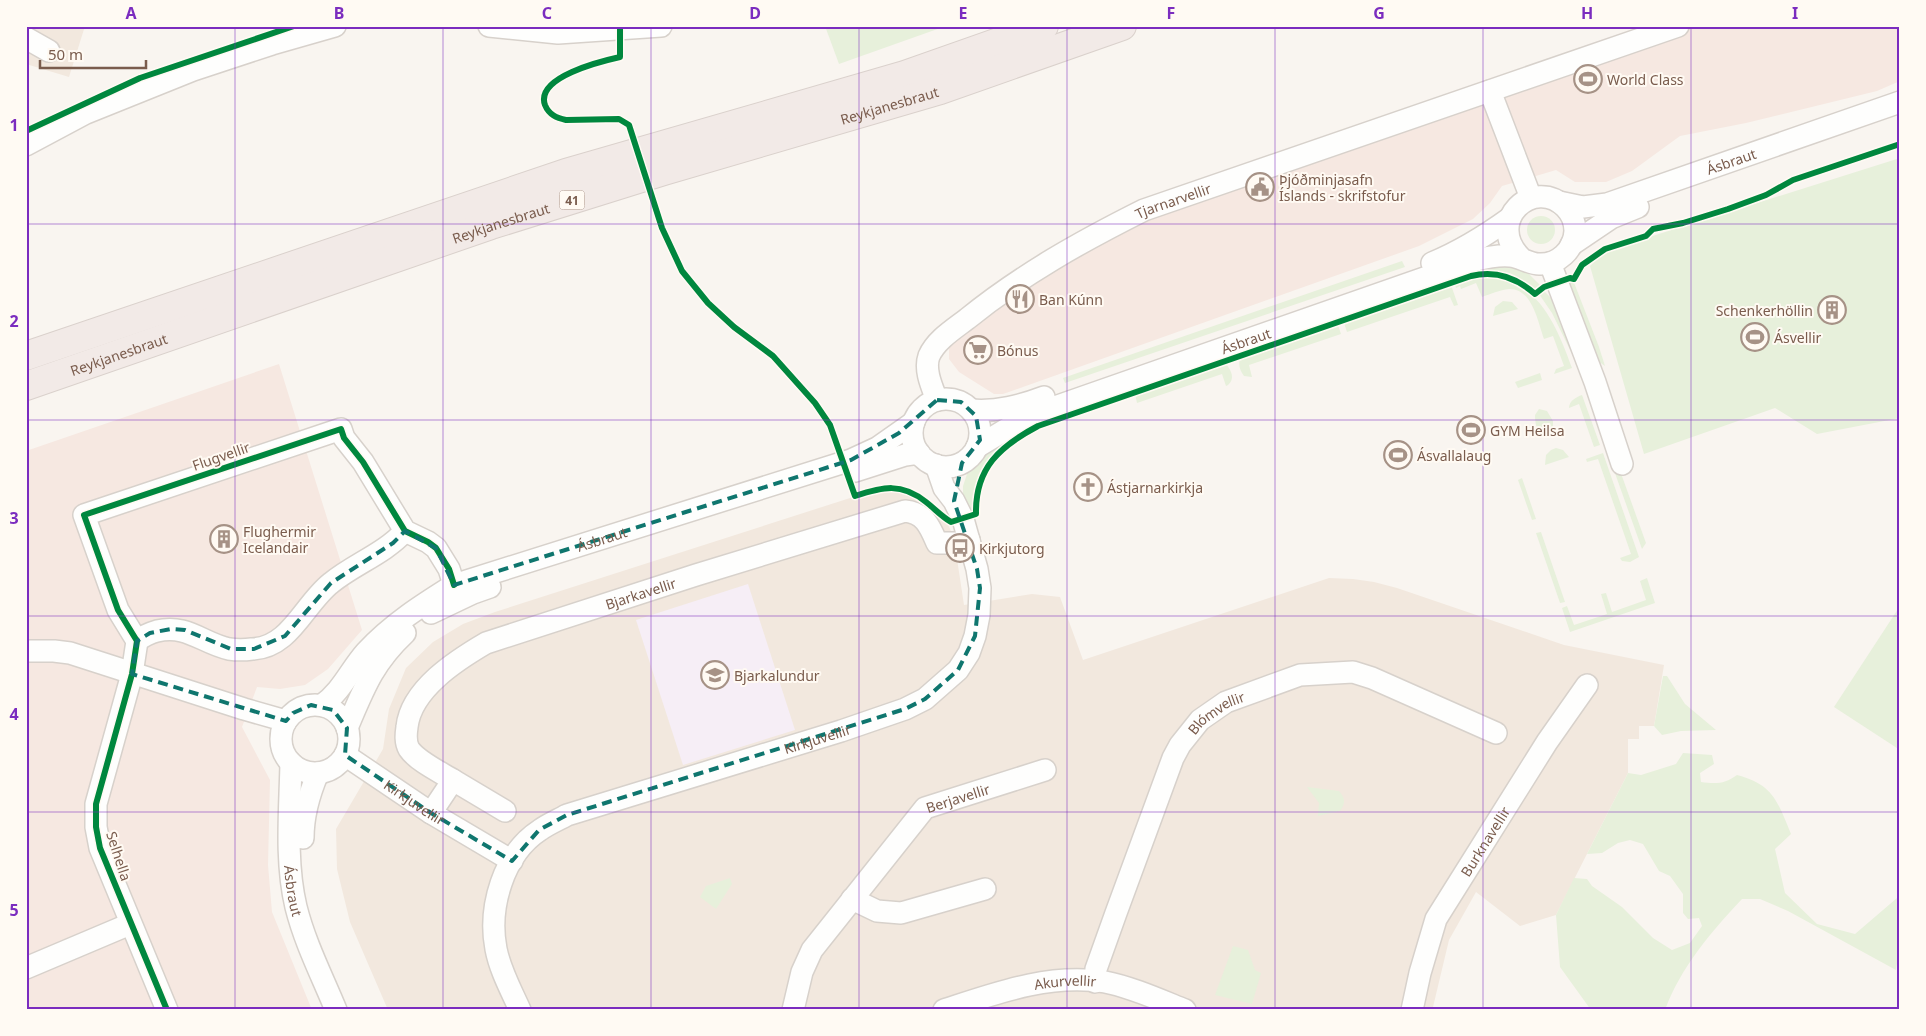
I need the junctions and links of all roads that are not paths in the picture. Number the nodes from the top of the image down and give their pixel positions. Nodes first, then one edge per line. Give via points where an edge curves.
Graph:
1 (335, 26) edge
2 (489, 26) edge
3 (1044, 26) edge
4 (1122, 26) edge
5 (1678, 26) edge
6 (656, 27) edge
7 (26, 38) edge
8 (49, 51) dead end
9 (1490, 91) junction
10 (1900, 102) edge
11 (1900, 116) edge
12 (26, 145) edge
13 (1531, 198) junction
14 (1559, 202) junction
15 (1510, 218) junction
16 (1572, 245) junction
17 (1521, 258) junction
18 (1550, 263) junction
19 (180, 302) junction
20 (256, 306) junction
21 (26, 345) edge
22 (26, 356) edge
23 (26, 386) edge
24 (26, 398) edge
25 (937, 400) junction
26 (971, 410) junction
27 (914, 422) junction
28 (977, 447) junction
29 (919, 453) junction
30 (962, 463) junction
31 (1622, 464) dead end
32 (936, 465) junction
33 (954, 501) junction
34 (405, 531) junction
35 (969, 540) junction
36 (454, 585) junction
37 (137, 641) junction
38 (26, 651) edge
39 (132, 674) junction
40 (1587, 685) dead end
41 (322, 705) junction
42 (286, 720) junction
43 (347, 728) junction
44 (1496, 733) dead end
45 (345, 755) junction
46 (291, 763) junction
47 (1044, 770) dead end
48 (318, 773) junction
49 (452, 780) junction
50 (504, 811) dead end
51 (431, 813) junction
52 (512, 861) junction
53 (985, 889) dead end
54 (852, 899) junction
55 (130, 924) junction
56 (26, 968) edge
57 (1095, 982) junction
58 (799, 1004) edge
59 (167, 1010) edge
60 (336, 1010) edge
61 (350, 1010) edge
62 (520, 1010) edge
63 (944, 1010) edge
64 (1185, 1010) edge
65 (1412, 1010) edge

1 - 12 street via 193,70 86,113
2 - 6 street via 558,32
3 - 19 highway, Reykjanesbraut / 41 via 905,75 566,173
4 - 20 highway, Reykjanesbraut / 41 via 940,90 491,225
5 - 9 street, Tjarnarvellir
7 - 8 street
9 - 13 street
9 - 25 street, Tjarnarvellir via 1144,210 1083,240 1039,267 950,331 929,356 928,370
10 - 14 street, Ásbraut via 1607,204 1583,207
11 - 16 street, Ásbraut via 1623,212
13 - 14 street via 1550,198
13 - 15 street via 1522,202
14 - 16 street via 1573,221
15 - 17 street via 1508,240
15 - 26 street, Ásbraut via 1458,252 1408,272 1022,405 997,410
16 - 18 street via 1559,259
17 - 18 street via 1530,263
17 - 28 street, Ásbraut via 1495,256 1476,260 1032,415
18 - 31 street
19 - 21 highway via 63,332
19 - 22 highway, Reykjanesbraut / 41
20 - 23 highway, Reykjanesbraut / 41
20 - 24 highway via 175,345
25 - 26 street via 961,402
25 - 27 street via 923,409
26 - 28 street via 979,424
27 - 29 street via 912,432
27 - 36 street, Ásbraut via 877,448 851,460
28 - 30 street
29 - 32 street
29 - 43 street, Ásbraut via 509,581 436,610 391,646 371,673
30 - 32 street via 950,467
30 - 33 street
32 - 33 street, Kirkjuvellir via 944,488
33 - 35 street, Kirkjuvellir
34 - 36 street via 436,548 450,569
34 - 37 street via 393,543 331,583 285,636 272,644 254,649 231,649 185,630 171,629 150,633
34 - 37 street, Flugvellir via 340,428 84,515 118,610
35 - 49 street, Bjarkavellir via 937,543 923,517 905,511 486,643 440,674 425,690 407,721 406,742 410,750
35 - 52 street, Kirkjuvellir via 980,588 975,636 958,670 925,699 841,731 567,815 539,830
36 - 41 street, Ásbraut via 393,625 364,654 339,691
37 - 39 street
38 - 39 street via 70,653
39 - 42 street
39 - 55 street, Selhella via 96,804 100,848
40 - 65 street, Burknavellir via 1547,742 1436,919
41 - 42 street via 302,707
41 - 43 street via 342,717
42 - 46 street via 281,743
43 - 45 street via 349,737
44 - 57 street, Blómvellir via 1353,672 1300,675 1226,702 1200,720 1173,758 1096,969
45 - 48 street via 329,770
45 - 51 street, Kirkjuvellir
46 - 48 street via 299,769
46 - 60 street, Ásbraut via 292,884 302,928
47 - 54 street, Berjavellir via 925,808
48 - 61 street, Ásbraut via 304,813 304,881 314,926
49 - 50 street, Bjarkavellir
49 - 51 street
51 - 52 street, Kirkjuvellir
52 - 62 street, Kirkjuvellir via 498,890 493,924 496,950
53 - 54 street via 902,913 876,911
54 - 58 street, Berjavellir via 812,950 806,962
55 - 56 street
55 - 59 street, Selhella
57 - 63 street, Akurvellir via 1056,980 1008,989
57 - 64 street, Akurvellir via 1106,982

